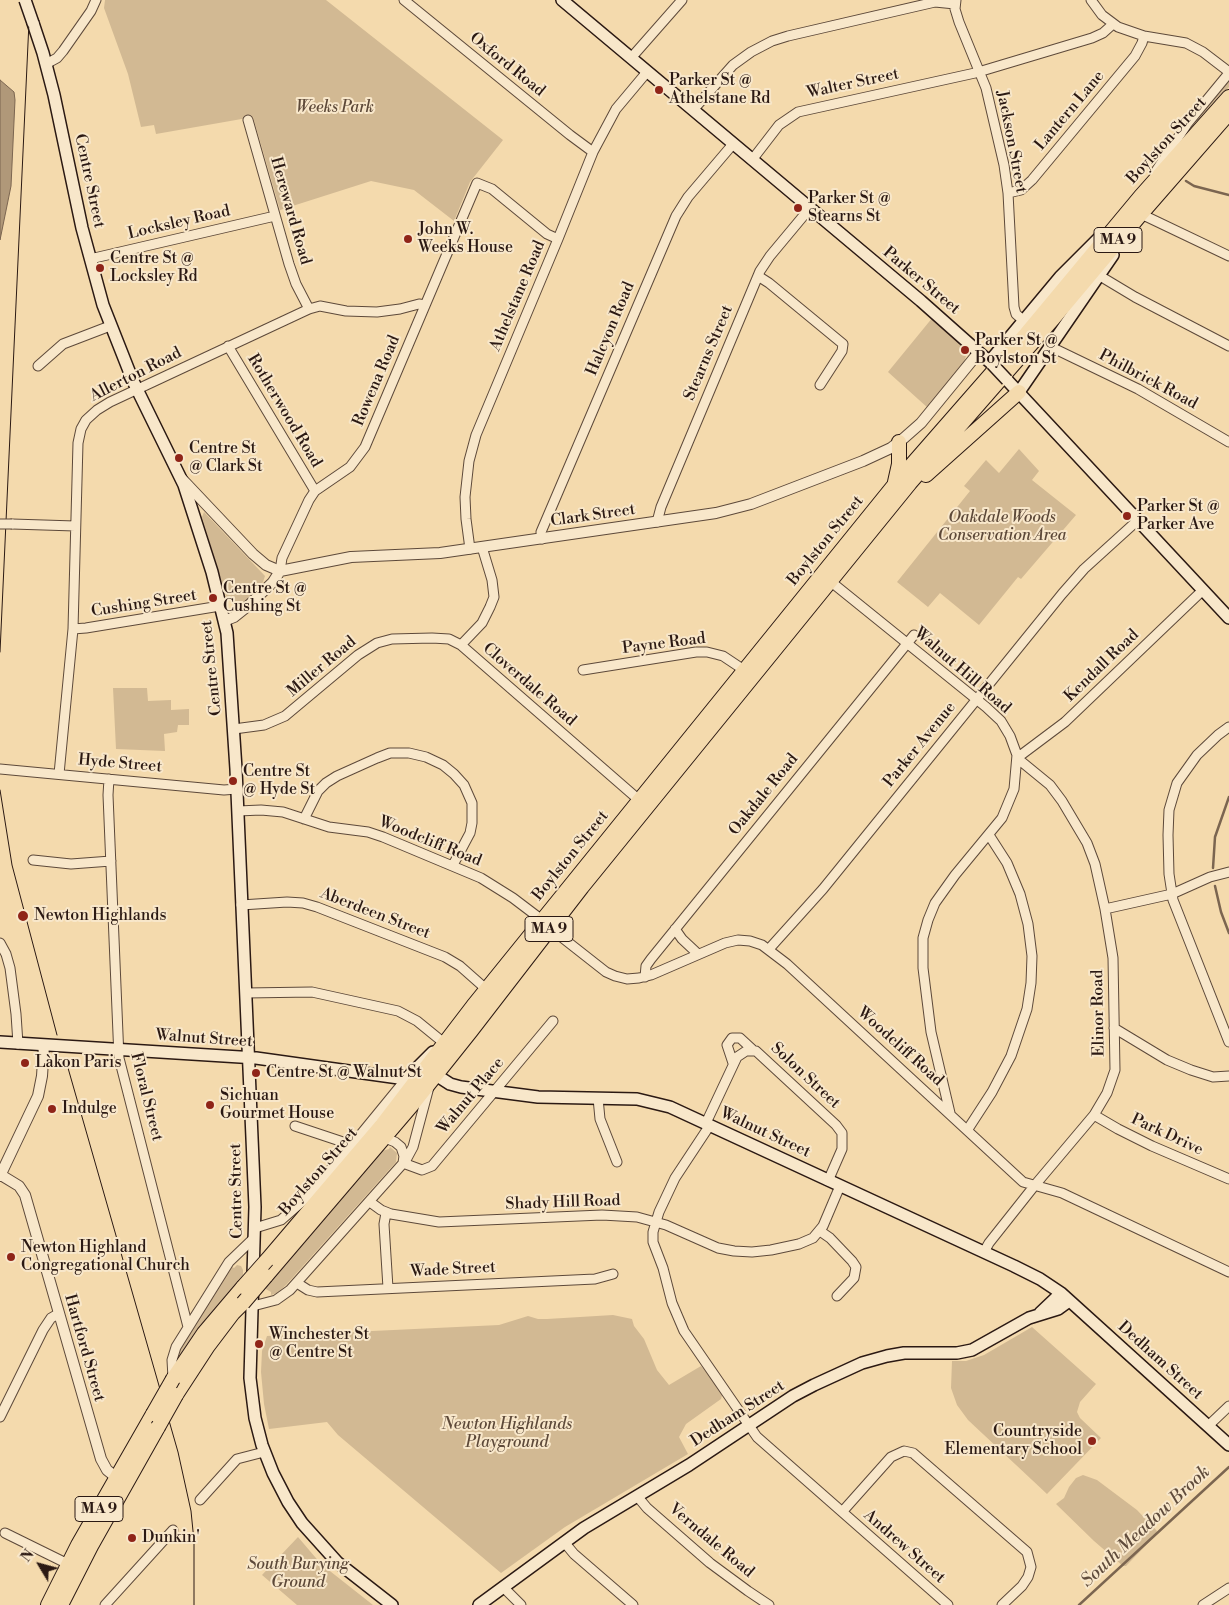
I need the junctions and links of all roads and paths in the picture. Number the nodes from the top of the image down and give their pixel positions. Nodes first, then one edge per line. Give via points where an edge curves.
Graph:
1 (25, 0) edge
2 (96, 0) edge
3 (404, 0) edge
4 (562, 0) edge
5 (682, 0) edge
6 (1091, 0) edge
7 (936, 1) edge
8 (955, 2) edge
9 (1113, 24) junction
10 (1144, 36) junction
11 (631, 58) junction
12 (46, 64) junction
13 (980, 71) junction
14 (647, 72) junction
15 (1229, 73) edge
16 (1229, 97) edge
17 (693, 110) junction
18 (1229, 113) edge
19 (248, 120) dead end
20 (732, 144) junction
21 (593, 152) junction
22 (752, 160) junction
23 (1008, 193) junction
24 (1137, 206) junction
25 (810, 208) junction
26 (275, 216) junction
27 (558, 239) junction
28 (1229, 256) edge
29 (90, 259) junction
30 (758, 276) junction
31 (1100, 276) junction
32 (425, 305) junction
33 (309, 309) junction
34 (1024, 321) junction
35 (110, 326) junction
36 (228, 346) junction
37 (1229, 346) edge
38 (1051, 347) junction
39 (979, 352) junction
40 (991, 362) junction
41 (38, 366) dead end
42 (820, 385) dead end
43 (136, 389) junction
44 (1019, 392) junction
45 (899, 442) junction
46 (1229, 442) edge
47 (182, 479) junction
48 (894, 485) junction
49 (315, 491) junction
50 (892, 505) junction
51 (1138, 520) junction
52 (658, 522) junction
53 (0, 524) edge
54 (75, 526) junction
55 (542, 539) junction
56 (482, 547) junction
57 (470, 549) junction
58 (280, 571) junction
59 (830, 581) junction
60 (1203, 590) junction
61 (220, 606) junction
62 (1229, 618) edge
63 (224, 621) junction
64 (72, 629) junction
65 (914, 635) dead end
66 (907, 642) junction
67 (461, 645) junction
68 (583, 670) dead end
69 (744, 670) junction
70 (977, 699) junction
71 (1229, 727) edge
72 (234, 729) junction
73 (1017, 758) junction
74 (2, 769) edge
75 (59, 774) junction
76 (109, 779) junction
77 (237, 789) junction
78 (639, 800) junction
79 (238, 811) junction
80 (304, 819) junction
81 (988, 835) junction
82 (33, 860) dead end
83 (111, 861) junction
84 (453, 865) junction
85 (1229, 872) edge
86 (1172, 894) junction
87 (242, 904) junction
88 (1105, 908) junction
89 (546, 924) junction
90 (675, 929) junction
91 (0, 943) edge
92 (769, 949) junction
93 (698, 954) junction
94 (645, 977) junction
95 (486, 989) junction
96 (246, 993) junction
97 (553, 1021) dead end
98 (1114, 1028) junction
99 (0, 1042) edge
100 (1229, 1042) edge
101 (444, 1043) junction
102 (18, 1044) junction
103 (44, 1046) junction
104 (118, 1050) junction
105 (753, 1050) junction
106 (249, 1058) junction
107 (733, 1063) junction
108 (1229, 1076) edge
109 (406, 1079) junction
110 (433, 1079) junction
111 (494, 1092) junction
112 (598, 1098) junction
113 (950, 1113) junction
114 (1094, 1115) junction
115 (708, 1124) junction
116 (295, 1126) dead end
117 (968, 1129) junction
118 (385, 1138) junction
119 (352, 1146) junction
120 (617, 1162) dead end
121 (403, 1163) junction
122 (0, 1176) edge
123 (1229, 1179) edge
124 (828, 1181) junction
125 (1034, 1185) junction
126 (840, 1186) junction
127 (370, 1202) junction
128 (386, 1212) junction
129 (655, 1221) junction
130 (820, 1231) junction
131 (254, 1233) junction
132 (984, 1252) junction
133 (1229, 1272) edge
134 (613, 1274) dead end
135 (297, 1283) junction
136 (388, 1288) junction
137 (837, 1296) dead end
138 (1065, 1297) junction
139 (248, 1304) junction
140 (58, 1314) junction
141 (188, 1327) junction
142 (173, 1379) junction
143 (1229, 1406) edge
144 (0, 1417) edge
145 (155, 1420) junction
146 (748, 1426) junction
147 (1208, 1426) junction
148 (1229, 1446) edge
149 (264, 1452) junction
150 (117, 1478) junction
151 (637, 1496) junction
152 (200, 1500) dead end
153 (842, 1512) junction
154 (173, 1530) dead end
155 (5, 1533) dead end
156 (564, 1542) junction
157 (68, 1564) junction
158 (503, 1587) junction
159 (1229, 1588) edge
160 (1216, 1601) edge
161 (48, 1605) edge
162 (62, 1605) edge
163 (105, 1605) edge
164 (392, 1605) edge
165 (479, 1605) edge
166 (521, 1605) edge
167 (633, 1605) edge
168 (769, 1605) edge
169 (948, 1605) edge
170 (1002, 1605) edge
171 (1203, 1605) edge

1 - 12 main road, Centre Street, bridge
2 - 12 street via 63,51
3 - 21 street, Oxford Road
4 - 11 main road, Parker Street
5 - 11 street
6 - 9 street via 1102,16
7 - 8 street
7 - 17 street via 772,41 733,65
8 - 13 street, Jackson Street via 959,22
9 - 10 street
9 - 13 street, Walter Street via 1092,38
10 - 15 street via 1192,46
10 - 23 street, Lantern Lane via 1135,56 1032,180 1021,190
11 - 14 main road, Parker Street
12 - 29 main road, Centre Street
13 - 22 street, Walter Street via 798,112 780,125
13 - 23 street, Jackson Street
14 - 17 main road, Parker Street
14 - 21 street, Athelstane Road via 616,109
15 - 24 street via 1187,124
16 - 24 highway, Boylston Street / MA 9
17 - 20 main road, Parker Street
18 - 24 highway, Boylston Street / MA 9
19 - 26 street, Hereward Road
20 - 22 main road, Parker Street
20 - 55 street, Halcyon Road via 676,216 541,532
21 - 27 street, Athelstane Road
22 - 25 main road, Parker Street
23 - 34 street, Jackson Street via 1014,307
24 - 28 street
24 - 31 main road, Boylston Street
24 - 34 main road, Boylston Street via 1060,277
24 - 48 highway, Boylston Street / MA 9
24 - 50 highway, Boylston Street / MA 9 via 1058,313
25 - 30 street, Stearns Street via 770,256
25 - 39 main road, Parker Street
26 - 29 street, Locksley Road
26 - 33 street, Hereward Road via 294,278
27 - 32 street, Rowena Road via 547,234 492,189 477,183
27 - 57 street, Athelstane Road via 473,444 465,505
29 - 35 main road, Centre Street
30 - 42 street via 843,344 844,349
30 - 52 street, Stearns Street via 661,507
31 - 37 street
31 - 38 main road, Boylston Street
32 - 33 street, Allerton Road via 376,312 320,306
32 - 49 street, Rowena Road via 362,452 345,471
33 - 36 street, Allerton Road
34 - 40 main road, Boylston Street
35 - 41 street via 63,344
35 - 43 main road, Centre Street
36 - 43 street, Allerton Road
36 - 49 street, Rotherwood Road
38 - 44 main road, Boylston Street
38 - 46 street, Philbrick Road via 1138,389
39 - 40 main road, Parker Street
39 - 45 street via 921,423
40 - 44 main road, Parker Street, bridge
43 - 47 main road, Centre Street
43 - 54 street, Allerton Road via 97,410 81,429
44 - 50 highway
44 - 51 main road, Parker Street
45 - 48 highway via 899,464
45 - 52 street, Clark Street via 863,461 747,505
47 - 58 street via 253,554
47 - 61 main road, Centre Street
48 - 69 highway, Boylston Street / MA 9
49 - 58 street, Rowena Road via 282,558
50 - 59 highway, Boylston Street / MA 9
51 - 60 main road, Parker Street
51 - 70 street, Parker Avenue via 1084,569
52 - 55 street, Clark Street
53 - 54 street, bridge
54 - 64 street, Allerton Road
55 - 56 street, Clark Street
56 - 57 street, Clark Street
56 - 67 street, Cloverdale Road via 494,597 482,622
57 - 58 street, Clark Street via 425,555 351,557
58 - 63 street via 249,605
59 - 66 street, Walnut Hill Road
59 - 89 highway, Boylston Street / MA 9
60 - 62 main road, Parker Street
60 - 73 street, Kendall Road via 1065,722
61 - 63 main road, Centre Street
61 - 64 street, Cushing Street
63 - 72 main road, Centre Street via 229,647
64 - 75 street, Allerton Road
65 - 66 street, Oakdale Road
66 - 70 street, Walnut Hill Road
66 - 90 street, Oakdale Road
67 - 72 street, Miller Road via 448,639 432,638 377,643 285,716 264,726
67 - 78 street, Cloverdale Road
68 - 69 street, Payne Road via 708,652 723,656
69 - 78 highway, Boylston Street / MA 9
70 - 73 street, Walnut Hill Road via 1001,721
70 - 92 street, Parker Avenue via 823,889
71 - 86 street via 1197,755 1177,783 1168,835
72 - 77 main road, Centre Street
73 - 81 street, Walnut Hill Road via 1009,806
73 - 88 street, Elinor Road via 1050,785 1076,824 1095,864
74 - 75 street, Hyde Street
75 - 76 street, Hyde Street
76 - 77 street, Hyde Street
76 - 83 street, Floral Street
77 - 79 main road, Centre Street
78 - 89 highway, Boylston Street / MA 9
79 - 80 street, Woodcliff Road via 276,811
79 - 87 main road, Centre Street
80 - 84 street, Woodcliff Road via 329,827 376,834
80 - 84 street via 318,791 337,776 390,753 426,757 454,774 464,785 472,803 470,833
81 - 113 street, Walnut Hill Road via 935,903 923,938 930,1032
81 - 117 street via 1007,863 1020,894 1032,956 1022,1029 992,1092
82 - 83 street via 71,864
83 - 104 street, Floral Street
84 - 89 street, Woodcliff Road via 506,893
85 - 86 street
86 - 88 street
86 - 100 street
87 - 95 street, Aberdeen Street via 287,902 317,907 445,957
87 - 96 main road, Centre Street
88 - 98 street, Elinor Road via 1113,958
89 - 94 street, Woodcliff Road via 610,974 627,979
89 - 95 highway, Boylston Street / MA 9
89 - 110 highway, Boylston Street / MA 9
90 - 93 street
90 - 94 street, Oakdale Road via 648,963
91 - 102 street via 10,968
92 - 93 street, Woodcliff Road via 738,940
92 - 113 street, Woodcliff Road
93 - 94 street, Woodcliff Road
95 - 101 highway, Boylston Street / MA 9
96 - 101 street via 312,992 393,1010 412,1018
96 - 106 main road, Centre Street
97 - 111 street, Walnut Place
98 - 108 street via 1167,1060 1214,1077
98 - 114 street, Elinor Road via 1115,1070 1108,1093
99 - 102 main road, Walnut Street
101 - 109 main road
101 - 142 highway, Boylston Street / MA 9, bridge via 374,1136 204,1333
102 - 103 main road, Walnut Street
103 - 104 main road, Walnut Street
103 - 122 street via 38,1096
104 - 106 main road, Walnut Street
104 - 141 street, Floral Street
105 - 107 street, Solon Street via 740,1054
105 - 107 street via 740,1038 732,1038 728,1045
105 - 124 street, Solon Street via 760,1053 842,1134 844,1143
106 - 109 main road, Walnut Street
106 - 131 main road, Centre Street
107 - 115 street
109 - 119 street
110 - 111 main road, Walnut Street
110 - 118 highway, Boylston Street / MA 9
110 - 121 street via 414,1147
111 - 112 main road, Walnut Street
111 - 121 street, Walnut Place via 432,1166 420,1170
112 - 115 main road, Walnut Street via 653,1102
112 - 120 street via 600,1119
113 - 117 street, Woodcliff Road
114 - 123 street, Park Drive via 1152,1146
114 - 125 street, Elinor Road
115 - 124 main road, Walnut Street
115 - 129 street via 679,1170
116 - 119 street
117 - 125 street, Woodcliff Road via 1023,1182
118 - 121 street via 400,1145 404,1153
118 - 139 highway, Boylston Street / MA 9, bridge via 266,1276
119 - 131 street via 286,1217
121 - 127 street
122 - 140 street, Hartford Street via 18,1186 25,1195
124 - 126 main road, Walnut Street
125 - 132 street, Elinor Road
125 - 133 street, Woodcliff Road via 1062,1193
126 - 130 street
126 - 132 main road, Walnut Street
127 - 128 street, Shady Hill Road
127 - 135 street
128 - 129 street, Shady Hill Road via 439,1222 602,1214
128 - 136 street
129 - 130 street, Shady Hill Road via 718,1248 742,1252 761,1252 799,1244
129 - 146 street, Andrew Street via 652,1242 679,1322
130 - 137 street via 856,1267 854,1278
131 - 139 main road, Centre Street
131 - 141 street via 230,1261
132 - 138 main road, Walnut Street via 1031,1274
134 - 136 street, Wade Street via 595,1279
135 - 136 street, Wade Street via 317,1292
135 - 139 street via 276,1300
138 - 146 main road, Dedham Street via 972,1350 896,1354 862,1364 803,1391
138 - 147 main road, Dedham Street
139 - 145 highway, Boylston Street / MA 9, bridge via 233,1313
139 - 149 main road, Centre Street via 251,1393
140 - 144 street via 43,1330
140 - 150 street, Hartford Street via 101,1459
141 - 142 street via 172,1356
142 - 145 highway, Boylston Street / MA 9, bridge
143 - 147 street
145 - 150 highway, Boylston Street / MA 9
145 - 162 highway, Boylston Street / MA 9
146 - 151 main road, Dedham Street
146 - 153 street, Andrew Street via 761,1442
147 - 148 main road, Dedham Street
149 - 152 street via 237,1459
149 - 164 main road, Centre Street via 283,1493 315,1539 341,1565
150 - 157 highway, Boylston Street / MA 9
151 - 156 main road, Dedham Street
151 - 168 street, Verndale Road via 706,1558
153 - 169 street, Andrew Street
153 - 170 street, Andrew Street via 890,1457 904,1451 913,1453 1027,1552 1031,1567 1028,1577
154 - 163 street
155 - 157 street
156 - 158 main road, Dedham Street
156 - 167 street
157 - 161 highway, Boylston Street / MA 9
158 - 165 main road, Dedham Street
158 - 166 street
159 - 160 street
160 - 171 street

